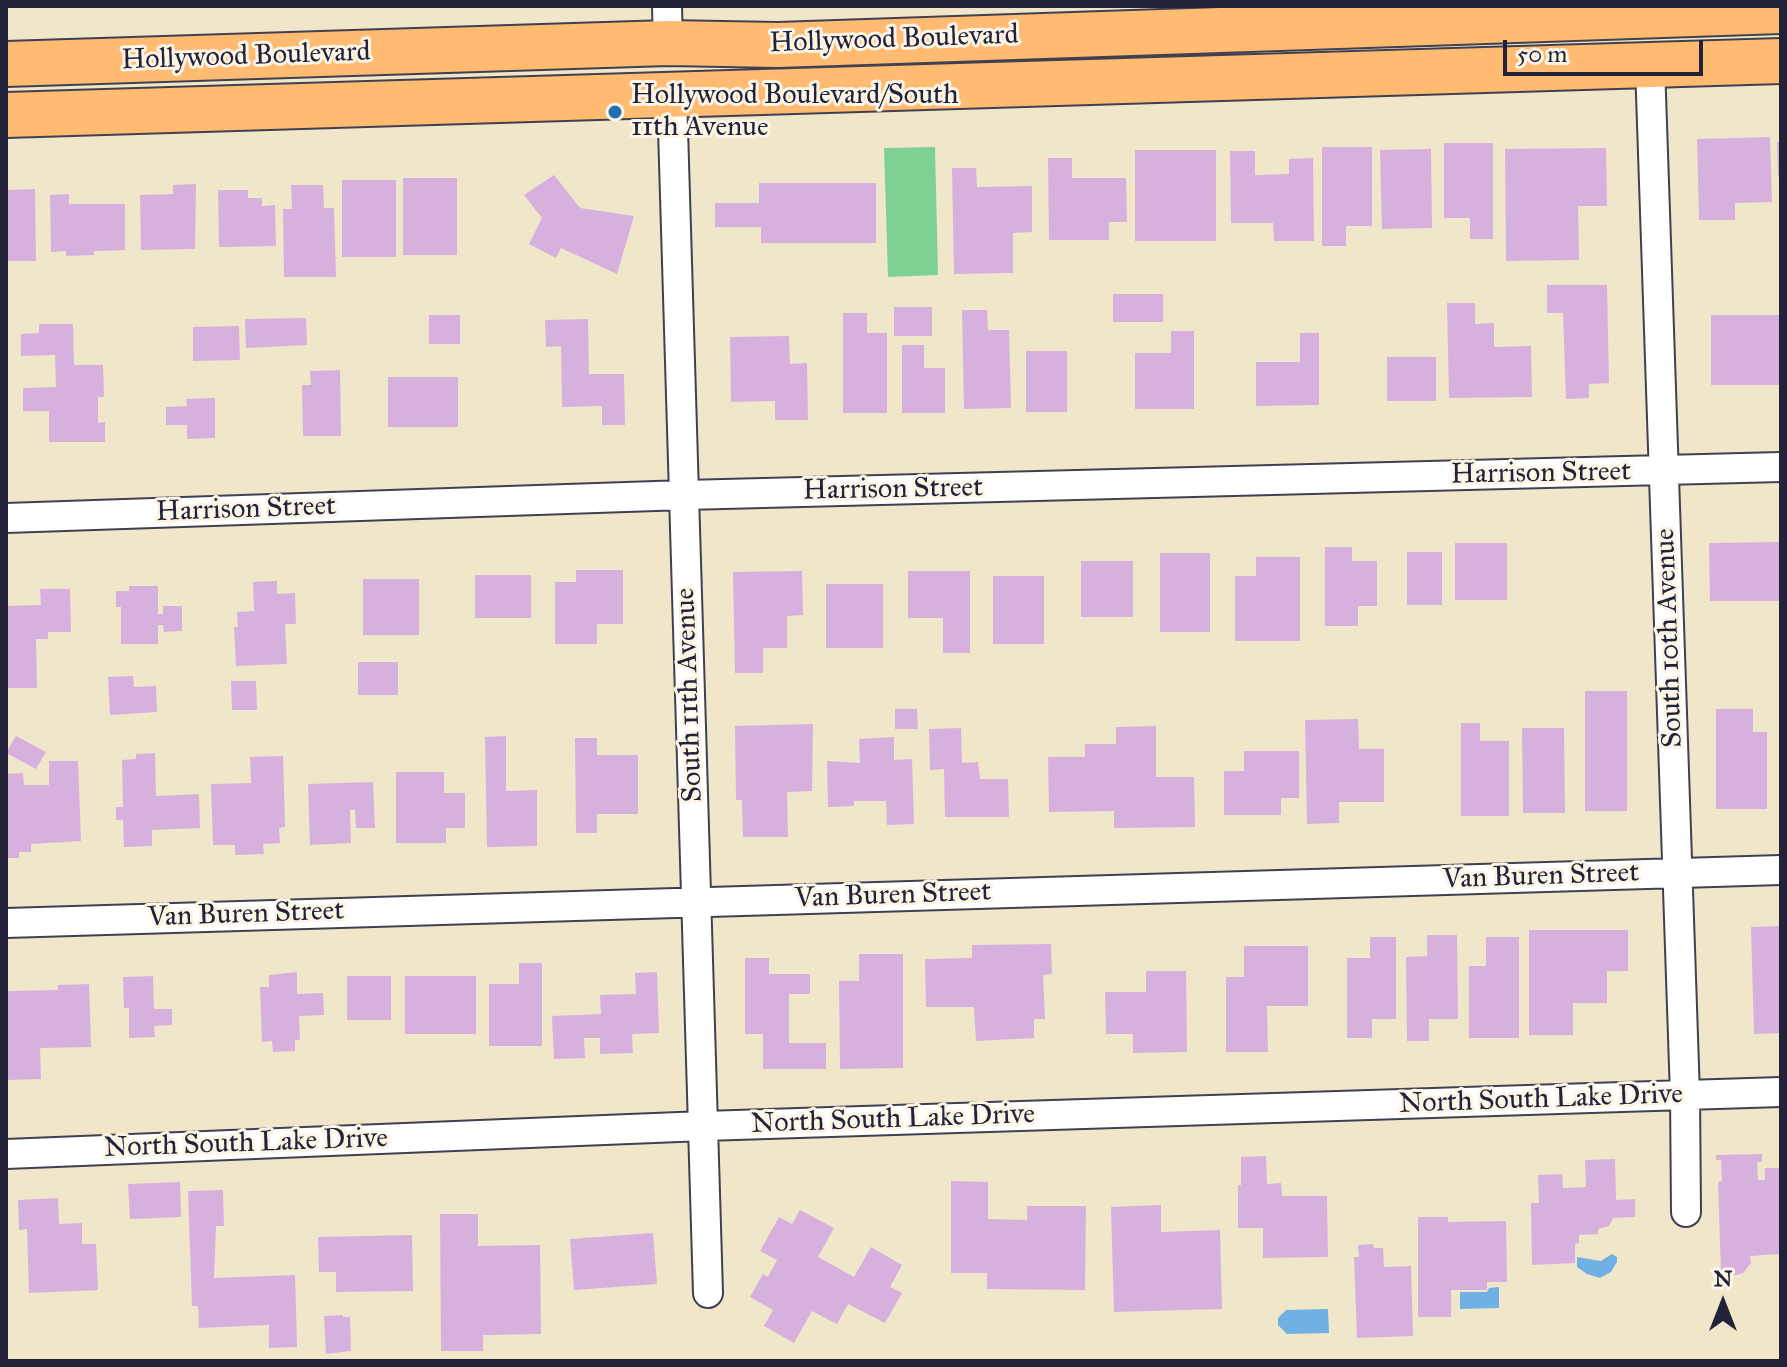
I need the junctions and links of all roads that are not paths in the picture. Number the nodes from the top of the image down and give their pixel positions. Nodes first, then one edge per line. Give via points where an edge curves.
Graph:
1 (1649, 10) edge
2 (1781, 11) edge
3 (668, 25) edge
4 (778, 45) junction
5 (1781, 61) edge
6 (6, 64) edge
7 (1650, 65) junction
8 (672, 96) junction
9 (511, 101) junction
10 (6, 115) edge
11 (1781, 467) edge
12 (1664, 471) junction
13 (685, 495) junction
14 (6, 518) edge
15 (1781, 870) edge
16 (1677, 873) junction
17 (697, 902) junction
18 (6, 923) edge
19 (1781, 1092) edge
20 (1685, 1095) junction
21 (704, 1126) junction
22 (6, 1154) edge
23 (1686, 1212) dead end
24 (708, 1293) dead end

1 - 2 main road, Hollywood Boulevard
1 - 4 main road, Hollywood Boulevard
3 - 4 main road, Hollywood Boulevard
3 - 6 main road, Hollywood Boulevard
3 - 9 main road via 612,71
4 - 8 main road via 710,73
5 - 7 main road, Hollywood Boulevard
7 - 8 main road, Hollywood Boulevard
7 - 12 street, South 10th Avenue
8 - 9 main road, Hollywood Boulevard
8 - 13 street, South 11th Avenue
9 - 10 main road, Hollywood Boulevard
11 - 12 street, Harrison Street
12 - 13 street, Harrison Street
12 - 16 street, South 10th Avenue
13 - 14 street, Harrison Street
13 - 17 street, South 11th Avenue
15 - 16 street, Van Buren Street
16 - 17 street, Van Buren Street
16 - 20 street, South 10th Avenue
17 - 18 street, Van Buren Street
17 - 21 street, South 11th Avenue
19 - 20 street, North South Lake Drive
20 - 21 street, North South Lake Drive
20 - 23 street, South 10th Avenue
21 - 22 street, North South Lake Drive
21 - 24 street, South 11th Avenue

